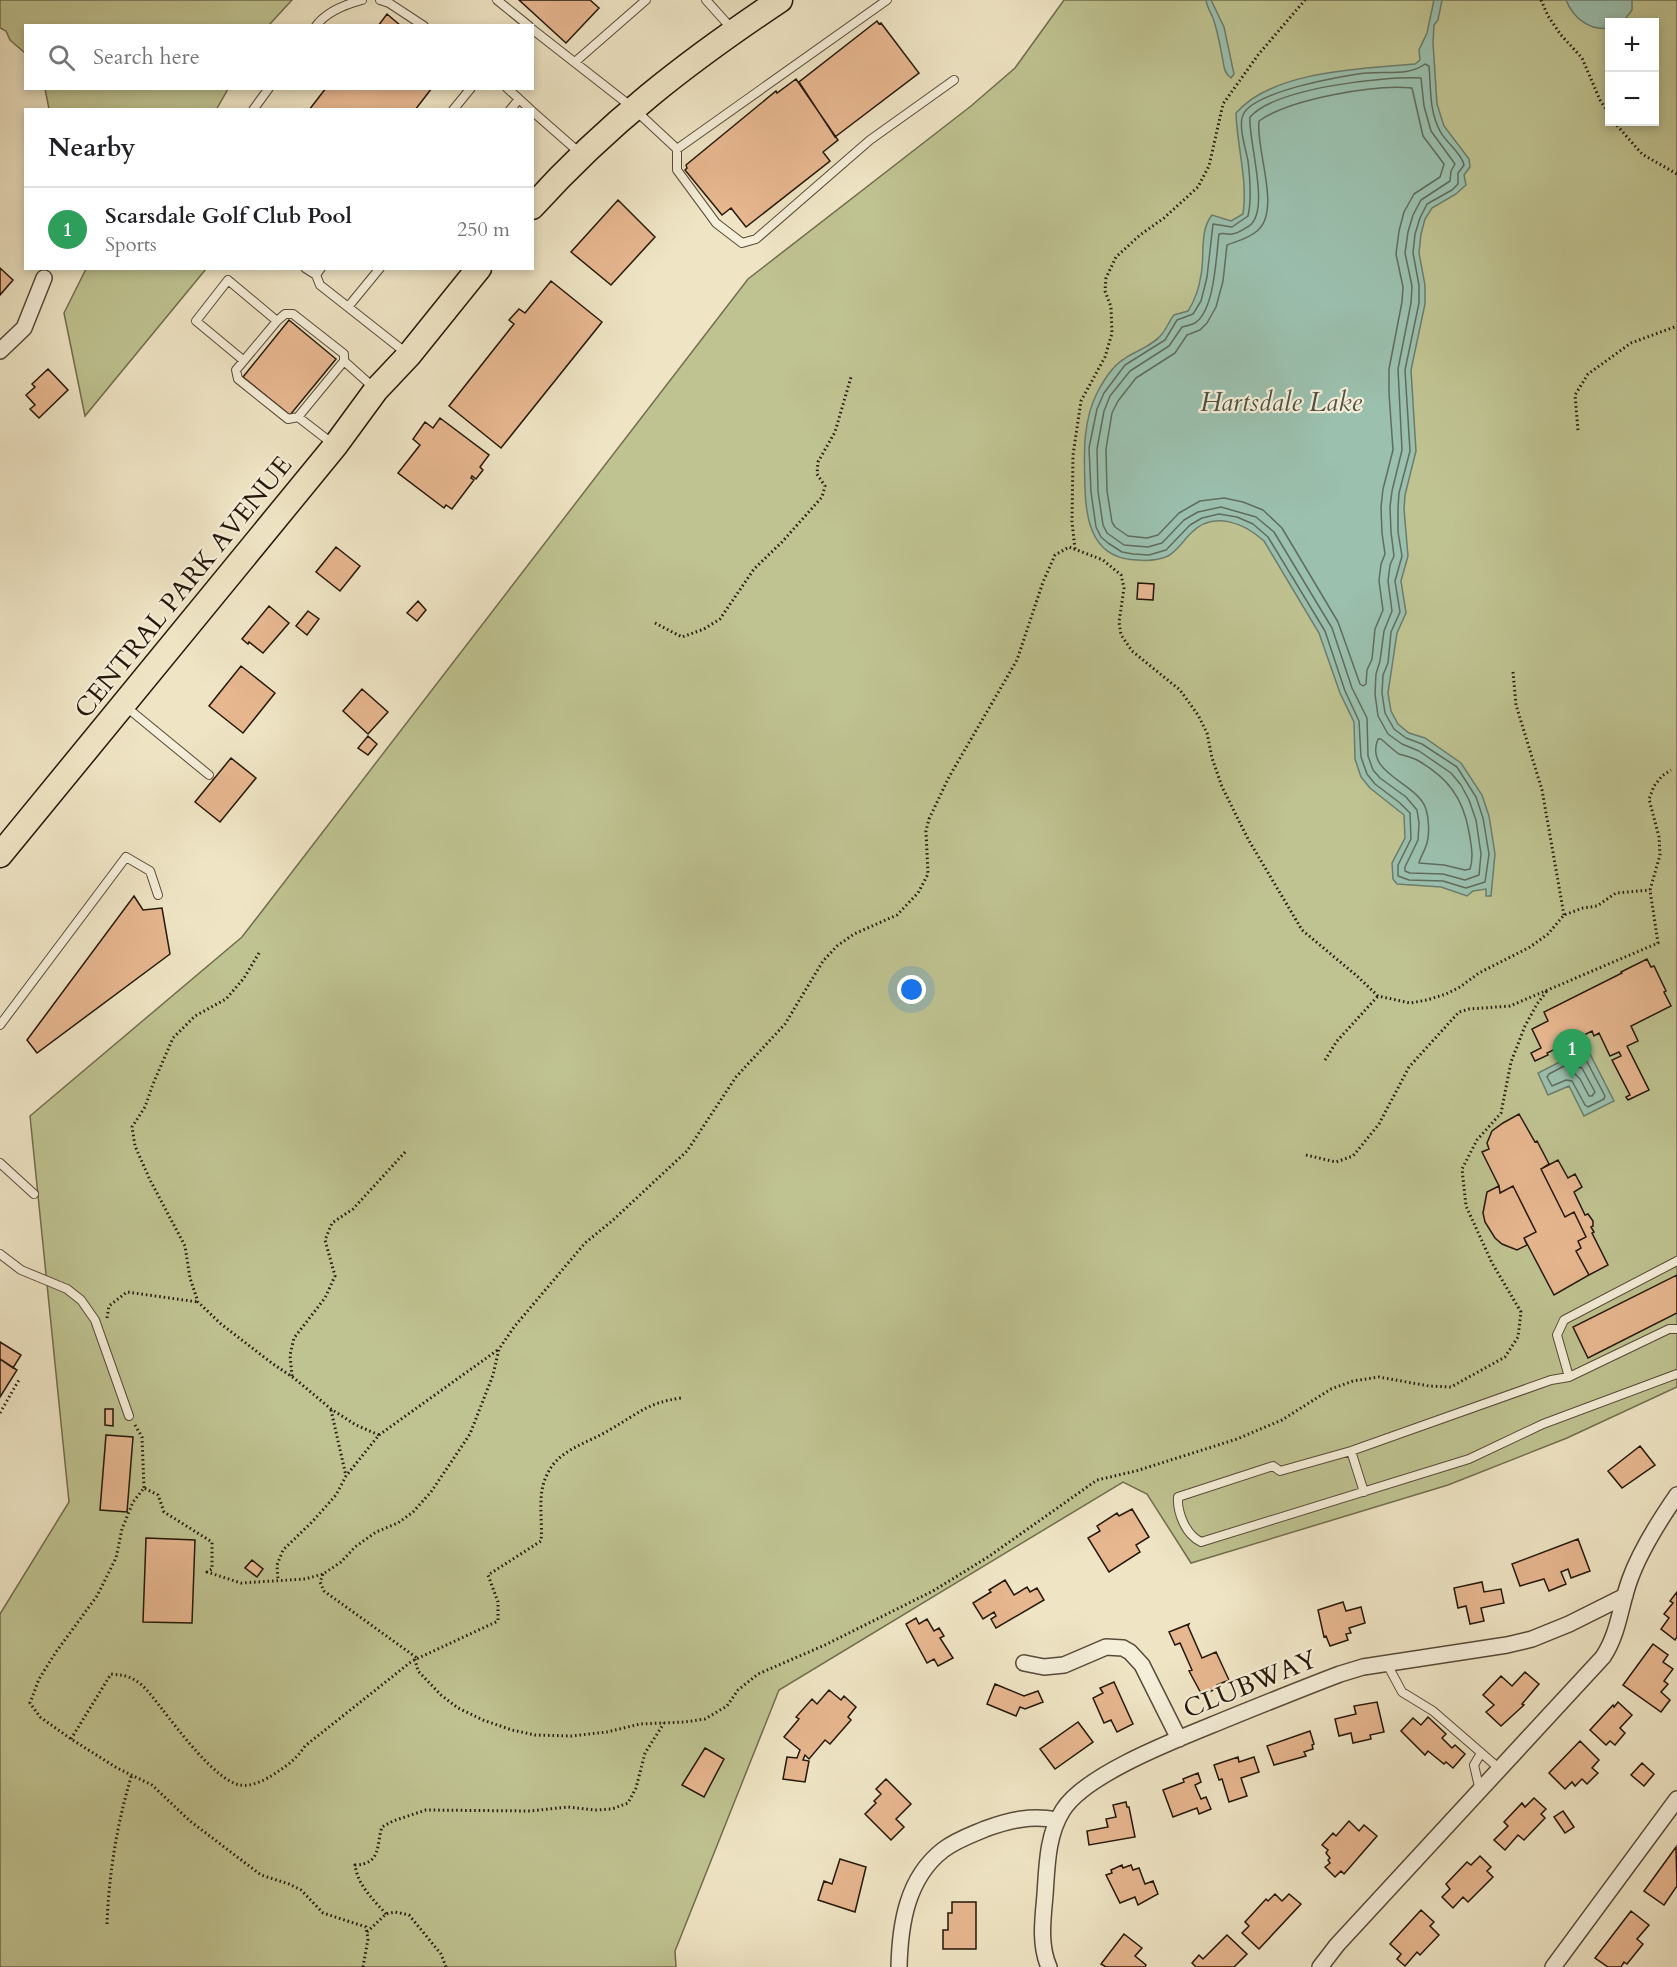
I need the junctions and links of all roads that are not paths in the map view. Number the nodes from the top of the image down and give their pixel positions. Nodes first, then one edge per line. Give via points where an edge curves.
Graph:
1 (362, 0) edge
2 (380, 0) edge
3 (497, 0) edge
4 (646, 0) edge
5 (706, 0) edge
6 (780, 0) edge
7 (887, 0) edge
8 (317, 24) edge
9 (421, 24) edge
10 (527, 24) edge
11 (534, 30) edge
12 (734, 31) junction
13 (575, 62) junction
14 (954, 80) dead end
15 (268, 90) edge
16 (469, 90) edge
17 (509, 90) edge
18 (519, 99) junction
19 (254, 108) edge
20 (455, 108) edge
21 (512, 108) edge
22 (530, 108) edge
23 (633, 108) junction
24 (534, 112) edge
25 (677, 149) junction
26 (582, 155) junction
27 (534, 205) edge
28 (378, 270) edge
29 (477, 270) edge
30 (318, 272) edge
31 (44, 278) dead end
32 (348, 307) junction
33 (277, 321) junction
34 (0, 351) edge
35 (409, 355) junction
36 (243, 360) junction
37 (344, 361) junction
38 (376, 390) junction
39 (298, 417) junction
40 (335, 446) junction
41 (124, 705) junction
42 (209, 776) dead end
43 (1, 853) edge
44 (158, 895) dead end
45 (0, 1025) edge
46 (0, 1163) edge
47 (34, 1194) dead end
48 (0, 1254) edge
49 (1677, 1261) edge
50 (1677, 1329) edge
51 (1677, 1374) edge
52 (1569, 1377) junction
53 (129, 1416) road end
54 (1351, 1452) junction
55 (1364, 1492) junction
56 (1677, 1495) edge
57 (1625, 1596) junction
58 (1024, 1663) dead end
59 (1387, 1664) junction
60 (1179, 1739) junction
61 (1481, 1753) junction
62 (1501, 1770) junction
63 (1480, 1792) junction
64 (1677, 1800) edge
65 (1057, 1820) junction
66 (899, 1967) edge
67 (1048, 1967) edge
68 (1320, 1967) edge
69 (1553, 1967) edge

1 - 8 lane via 350,3
2 - 9 lane
3 - 10 lane
4 - 13 lane
5 - 12 lane
6 - 12 main road
7 - 25 lane
11 - 13 lane
12 - 23 main road
13 - 23 lane
14 - 25 lane via 870,140 756,239 742,243 716,223 677,170
15 - 19 lane
16 - 20 lane
17 - 18 lane
18 - 21 lane
18 - 22 lane
23 - 25 lane
23 - 26 main road
24 - 26 lane
26 - 27 main road
28 - 32 lane
29 - 35 main road, CENTRAL PARK AVENUE
30 - 32 lane via 320,285
31 - 34 street via 24,328
32 - 35 lane
33 - 36 lane
33 - 36 lane via 228,280 196,321
33 - 37 lane via 285,314 293,314 344,354
35 - 38 main road, CENTRAL PARK AVENUE
36 - 39 lane via 236,370 238,379 288,419
37 - 38 lane
37 - 39 lane
38 - 40 main road, CENTRAL PARK AVENUE
39 - 40 lane
40 - 41 main road, CENTRAL PARK AVENUE
41 - 42 lane
41 - 43 main road, CENTRAL PARK AVENUE
44 - 45 lane via 150,871 126,857
46 - 47 lane
48 - 53 lane via 21,1270 67,1289 81,1300 94,1320
49 - 52 lane via 1564,1320 1557,1335
50 - 52 lane via 1669,1329
51 - 55 lane via 1543,1424 1469,1459
52 - 54 lane via 1551,1380
54 - 55 lane
54 - 55 lane via 1280,1471 1273,1466 1178,1497 1178,1509 1192,1538 1201,1542
56 - 57 street via 1641,1553
57 - 59 street, CLUBWAY via 1532,1639
57 - 62 street via 1614,1637 1603,1657
58 - 60 street via 1064,1665 1106,1647 1123,1648 1142,1665
59 - 60 street, CLUBWAY via 1340,1674
59 - 61 lane via 1402,1692 1433,1711
60 - 65 street, CLUBWAY via 1084,1789 1071,1799
61 - 62 lane
61 - 63 lane via 1474,1765
62 - 63 street
63 - 68 street
64 - 69 street
65 - 66 street via 1018,1818 942,1850 922,1873 903,1913
65 - 67 street, CLUBWAY via 1049,1850 1043,1929

